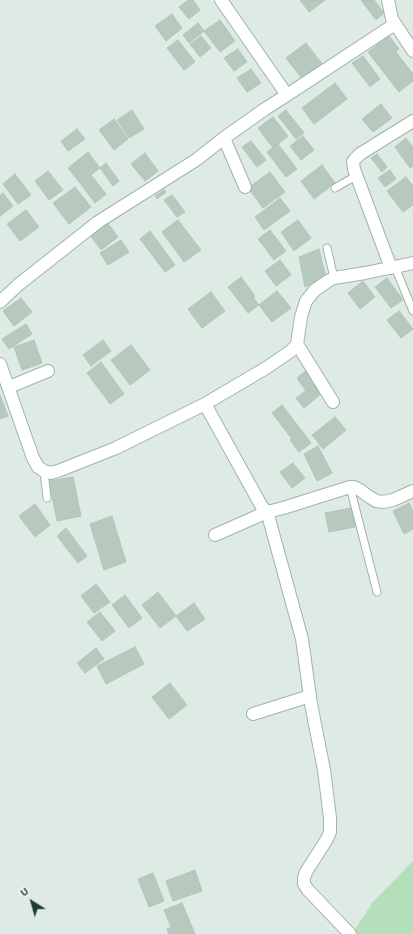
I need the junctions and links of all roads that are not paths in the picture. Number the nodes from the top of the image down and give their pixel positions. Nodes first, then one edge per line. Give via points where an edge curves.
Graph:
1 (221, 0) edge
2 (388, 0) edge
3 (395, 24) junction
4 (413, 51) edge
5 (287, 95) junction
6 (413, 121) edge
7 (224, 138) junction
8 (356, 176) junction
9 (245, 187) dead end
10 (336, 188) dead end
11 (327, 248) dead end
12 (413, 263) edge
13 (393, 267) junction
14 (334, 278) junction
15 (0, 302) edge
16 (413, 312) edge
17 (297, 344) junction
18 (0, 364) edge
19 (48, 371) dead end
20 (9, 387) junction
21 (333, 402) dead end
22 (206, 404) junction
23 (44, 471) junction
24 (350, 487) junction
25 (413, 491) edge
26 (47, 498) dead end
27 (267, 512) junction
28 (215, 535) dead end
29 (377, 592) dead end
30 (310, 696) junction
31 (253, 714) dead end
32 (350, 934) edge

1 - 5 street
2 - 3 street
3 - 4 street
3 - 5 street
5 - 7 street
6 - 8 street via 360,154 353,165
7 - 9 street
7 - 15 street via 196,160 98,222 18,284
8 - 10 lane
8 - 13 street
11 - 14 lane
12 - 13 street
13 - 14 street
13 - 16 lane
14 - 17 street via 321,285 306,301
17 - 21 street
17 - 22 street via 272,364
18 - 20 street
19 - 20 street
20 - 23 street via 33,458
22 - 23 street via 116,448 58,471
22 - 27 street
23 - 26 lane
24 - 25 street via 383,502
24 - 27 street
24 - 29 lane
27 - 28 street
27 - 30 street via 302,639
30 - 31 street
30 - 32 street via 324,770 330,832 306,872 304,884

